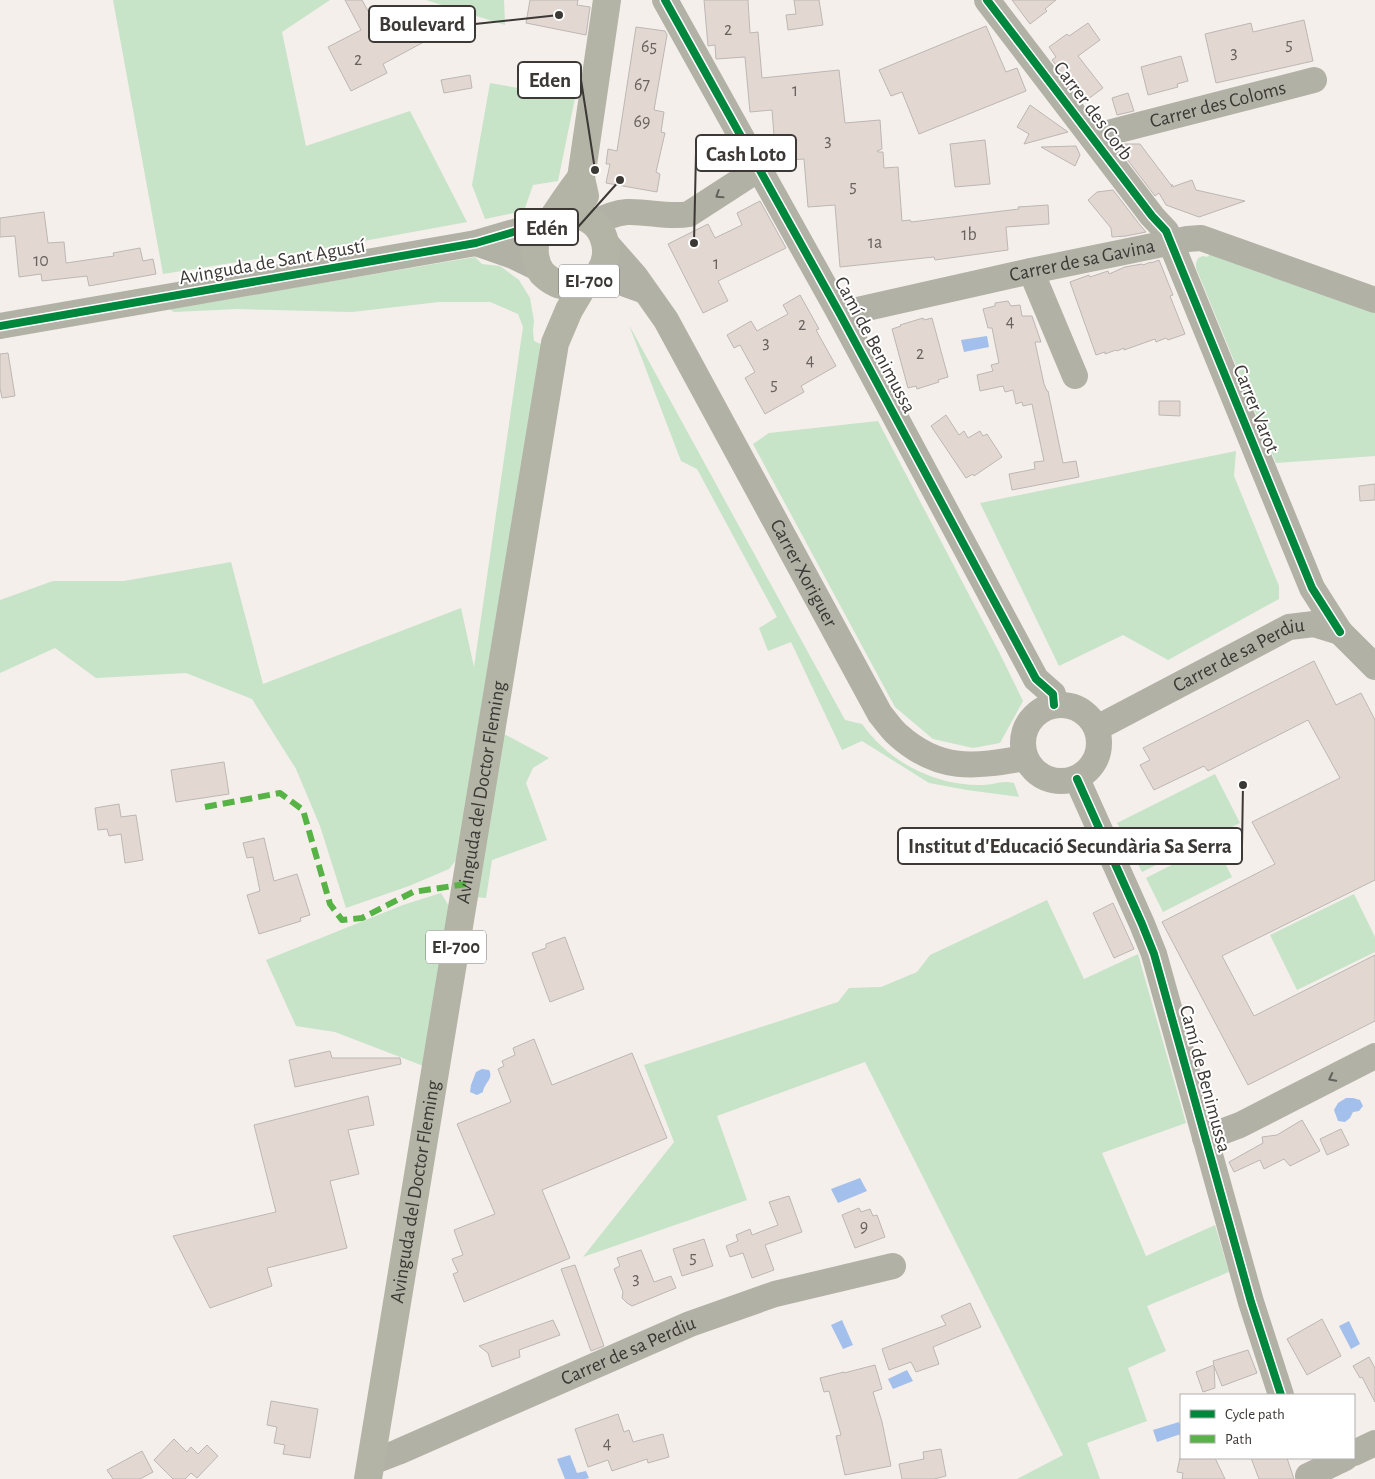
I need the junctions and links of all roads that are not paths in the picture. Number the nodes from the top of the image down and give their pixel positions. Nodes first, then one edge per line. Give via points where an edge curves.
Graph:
1 (607, 0) edge
2 (665, 0) edge
3 (987, 0) edge
4 (1314, 80) dead end
5 (1092, 137) junction
6 (760, 168) junction
7 (581, 178) junction
8 (550, 221) junction
9 (597, 229) junction
10 (476, 243) junction
11 (1170, 243) junction
12 (1031, 271) junction
13 (543, 273) junction
14 (588, 282) junction
15 (645, 290) junction
16 (1375, 300) edge
17 (840, 314) junction
18 (0, 326) edge
19 (555, 343) junction
20 (1075, 376) dead end
21 (1312, 588) junction
22 (1289, 627) junction
23 (1340, 632) junction
24 (1375, 667) edge
25 (1054, 705) junction
26 (1097, 728) junction
27 (1025, 758) junction
28 (1077, 779) junction
29 (1375, 1056) edge
30 (1205, 1138) junction
31 (893, 1266) dead end
32 (1281, 1394) edge
33 (1375, 1443) edge
34 (1355, 1453) edge
35 (1342, 1459) edge
36 (370, 1469) edge
37 (1306, 1471) edge

1 - 7 main road, EI-700
2 - 6 street, Camí de Benimussa
3 - 5 street, Carrer des Corb
4 - 5 street, Carrer des Coloms
5 - 11 street, Carrer des Corb via 1166,231
6 -> 9 street via 689,214 627,212 608,215
6 - 17 street, Camí de Benimussa
7 - 8 main road, EI-700
7 - 9 main road, EI-700
8 - 9 main road via 572,214 583,216
8 - 10 street, Avinguda de Sant Agustí
8 - 13 main road, EI-700 via 541,230 534,249
9 - 14 main road, EI-700 via 607,251 602,268
9 - 15 street, Carrer Xoriguer
10 - 13 street, Avinguda de Sant Agustí via 513,256
10 - 18 street, Avinguda de Sant Agustí
11 - 12 street, Carrer de sa Gavina
11 - 16 street, Carrer de sa Gavina via 1201,238
11 - 21 street, Carrer Varot
12 - 17 street, Carrer de sa Gavina
12 - 20 street
13 - 14 main road, EI-700 via 555,283 565,286
13 - 19 main road, Avinguda del Doctor Fleming / EI-700
14 - 15 street via 620,282
14 - 19 main road, Avinguda del Doctor Fleming / EI-700 via 569,310
15 - 27 street, Carrer Xoriguer via 666,320 880,714 898,734 927,756 953,764 989,764
17 - 25 street, Camí de Benimussa via 1036,679 1053,694
19 - 36 main road, Avinguda del Doctor Fleming / EI-700
21 - 22 street via 1301,617
21 - 23 street, Carrer Varot
22 - 23 street, Carrer de sa Perdiu via 1314,624
22 - 26 street, Carrer de sa Perdiu
23 - 24 street, Carrer de sa Perdiu
25 - 26 street via 1072,706 1087,714
25 - 27 street via 1038,712 1027,725 1022,742
26 - 28 street via 1100,747 1096,760
27 - 28 street via 1038,774 1057,782
28 - 30 street, Camí de Benimussa via 1154,954
29 -> 30 street via 1240,1125
30 - 32 street, Camí de Benimussa
31 - 36 street, Carrer de sa Perdiu via 775,1294 690,1324 380,1459
33 - 34 street
35 - 37 street

